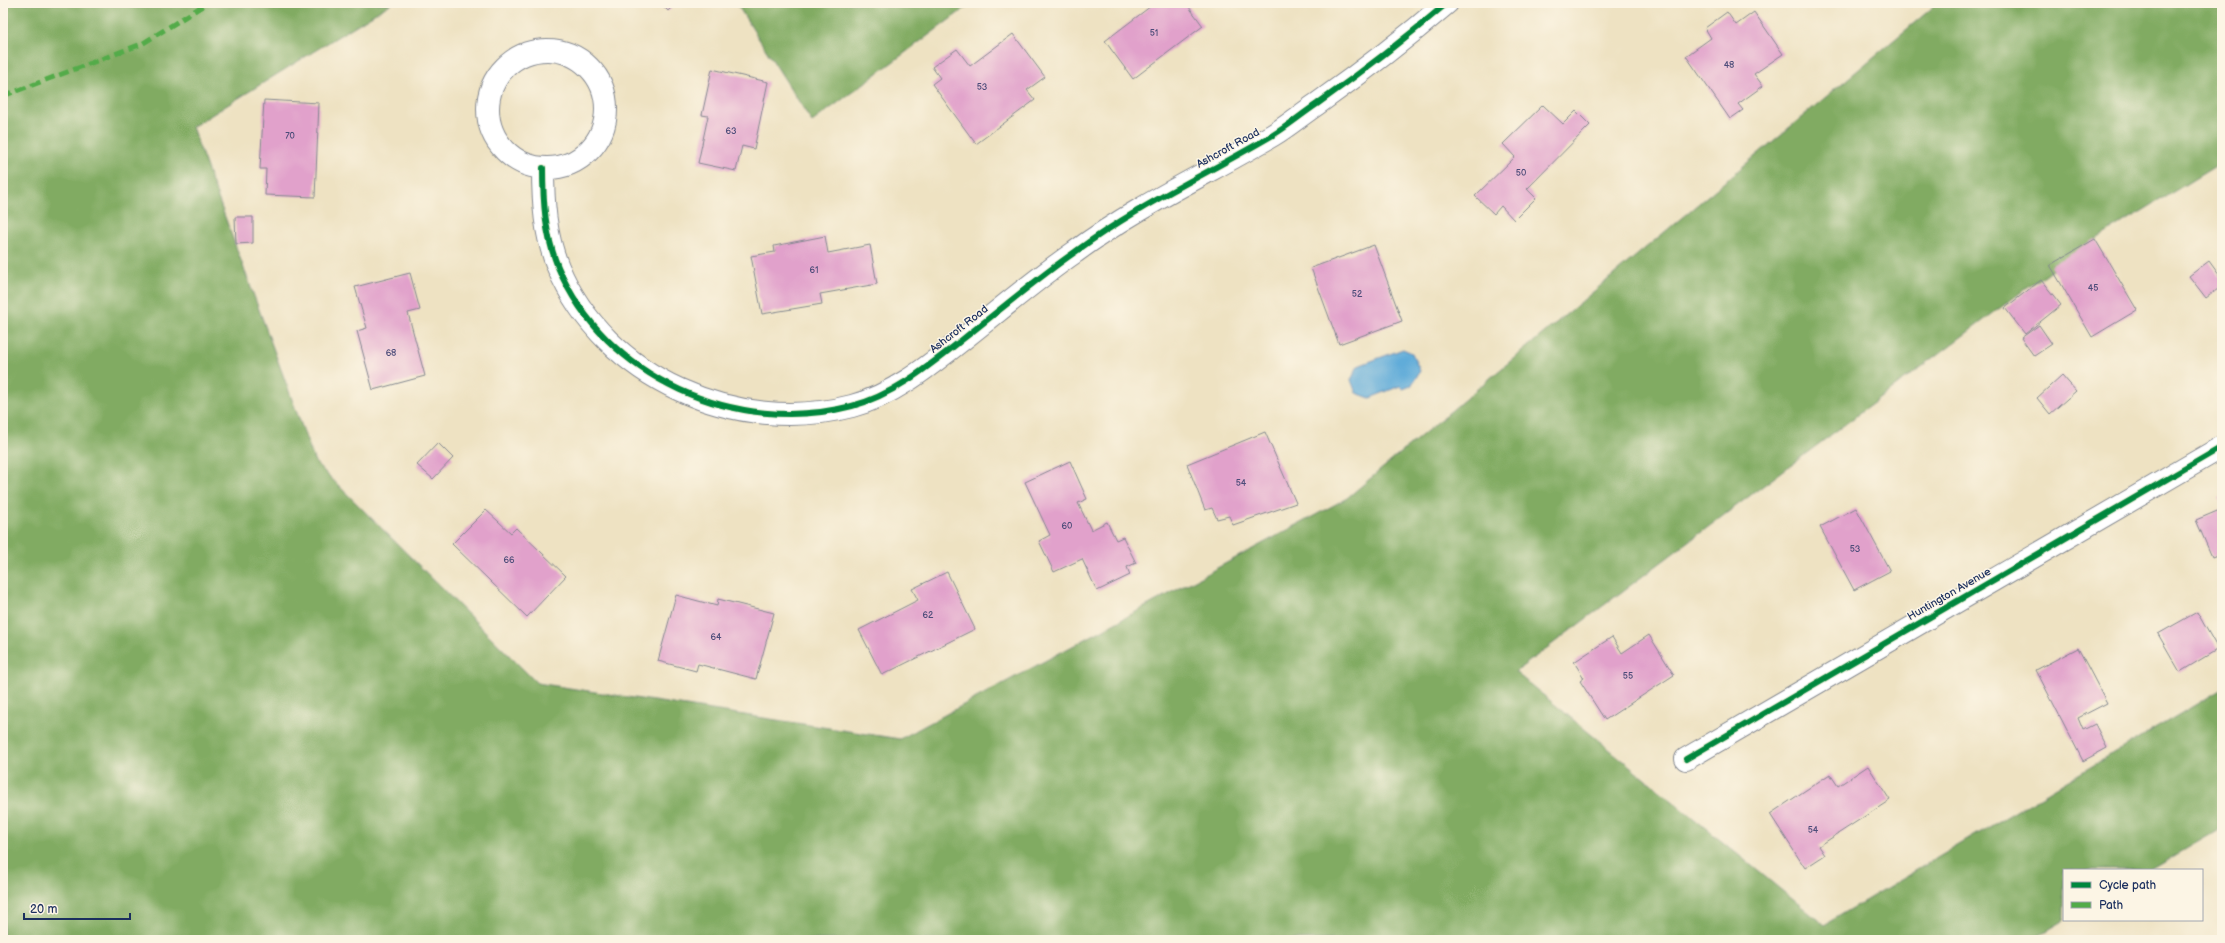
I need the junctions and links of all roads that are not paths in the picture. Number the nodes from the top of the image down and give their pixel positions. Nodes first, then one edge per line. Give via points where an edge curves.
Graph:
1 (1447, 3) edge
2 (543, 168) junction
3 (2222, 447) edge
4 (1686, 759) dead end

1 - 2 street, Ashcroft Road via 1411,34 1274,134 1175,188 1076,251 930,365 892,389 847,407 813,413 770,413 729,407 682,391 651,375 617,350 588,320 569,291 557,265 546,222
2 - 2 street via 568,165 589,151 602,131 607,107 594,72 574,57 550,50 526,54 506,68 493,88 488,112 495,136 510,155 531,166
3 - 4 street, Huntington Avenue

